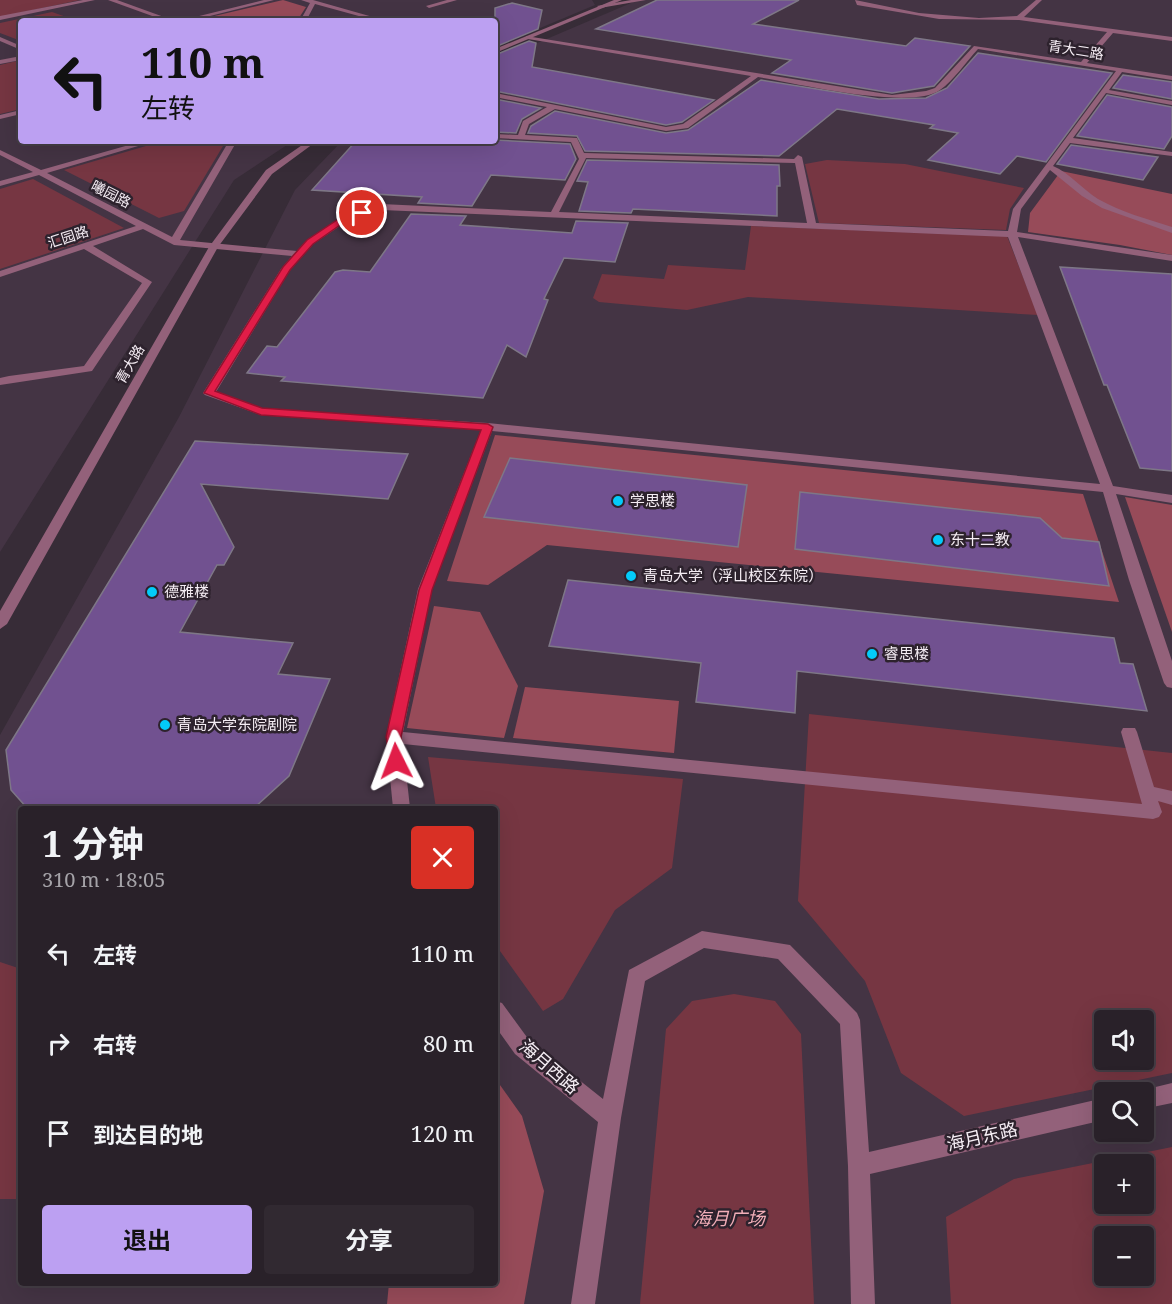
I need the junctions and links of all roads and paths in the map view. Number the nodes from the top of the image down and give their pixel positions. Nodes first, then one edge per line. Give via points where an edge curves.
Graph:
1 (92, 0) edge
2 (111, 0) edge
3 (271, 0) edge
4 (304, 0) edge
5 (454, 0) edge
6 (619, 0) edge
7 (643, 0) edge
8 (858, 0) edge
9 (1039, 0) edge
10 (313, 2) junction
11 (599, 3) edge
12 (429, 6) dead end
13 (0, 18) edge
14 (163, 18) edge
15 (195, 18) edge
16 (305, 18) edge
17 (373, 18) edge
18 (1019, 18) junction
19 (1111, 31) junction
20 (528, 37) junction
21 (0, 39) edge
22 (1172, 39) edge
23 (18, 47) edge
24 (498, 50) edge
25 (18, 59) edge
26 (0, 62) edge
27 (1082, 63) junction
28 (1120, 70) junction
29 (756, 75) junction
30 (1172, 77) edge
31 (1104, 92) junction
32 (498, 96) edge
33 (1172, 102) edge
34 (553, 107) junction
35 (18, 113) edge
36 (0, 117) edge
37 (498, 136) edge
38 (521, 137) junction
39 (1068, 140) junction
40 (141, 144) edge
41 (231, 144) edge
42 (309, 144) edge
43 (0, 152) edge
44 (1172, 154) edge
45 (581, 155) junction
46 (1048, 167) junction
47 (40, 173) junction
48 (0, 184) edge
49 (554, 214) junction
50 (812, 225) junction
51 (144, 226) junction
52 (1172, 231) edge
53 (1012, 234) junction
54 (174, 242) junction
55 (86, 246) junction
56 (214, 247) junction
57 (299, 254) junction
58 (1172, 258) edge
59 (0, 274) edge
60 (0, 382) edge
61 (488, 427) junction
62 (1108, 489) junction
63 (1172, 499) edge
64 (0, 624) edge
65 (1172, 683) edge
66 (1130, 732) dead end
67 (394, 737) junction
68 (1146, 791) junction
69 (1172, 798) edge
70 (401, 806) edge
71 (498, 1014) edge
72 (1172, 1093) edge
73 (1154, 1097) edge
74 (1172, 1100) edge
75 (1154, 1104) edge
76 (1094, 1110) edge
77 (1094, 1116) edge
78 (610, 1118) junction
79 (859, 1166) junction
80 (583, 1304) edge
81 (863, 1304) edge

1 - 13 street
2 - 14 street
3 - 15 street
4 - 10 street
5 - 12 street
6 - 11 street
7 - 11 street
8 - 18 street via 859,4 930,17
9 - 18 street
10 - 16 street
10 - 17 street
11 - 20 street
18 - 19 street
19 - 22 street
19 - 27 street
20 - 24 street
20 - 29 street
21 - 23 street
25 - 26 street
27 - 28 street
27 - 29 street via 976,46 938,89 892,97
27 - 30 street, 青大二路
28 - 30 street
28 - 31 street
29 - 34 street via 685,126 666,129
31 - 33 street
31 - 39 street
32 - 34 street
34 - 38 street via 526,123
35 - 36 street
37 - 38 street
38 - 45 street via 574,140
39 - 44 street
39 - 46 street
40 - 47 street
41 - 54 street
42 - 56 street, 青大路 via 269,172
43 - 47 street, 曦园路
45 - 49 street via 583,159
45 - 50 street via 798,159
46 - 52 street via 1061,171 1085,194 1114,210
46 - 53 street via 1017,209
47 - 48 street
47 - 51 street, 曦园路
49 - 50 street
49 - 57 street via 381,207 343,220
50 - 53 street
51 - 54 street, 曦园路
51 - 55 street, 汇园路
53 - 58 street
53 - 62 street
54 - 56 street, 曦园路
55 - 59 street, 汇园路
55 - 60 street via 147,282 88,369
56 - 57 street, 曦园路
56 - 64 street, 青大路
57 - 61 street via 209,393 261,411
61 - 62 street
61 - 67 street via 425,590
62 - 63 street
62 - 65 street
66 - 68 street
67 - 68 street via 1153,812
67 - 70 street
68 - 69 street
71 - 78 street, 海月西路 via 522,1047
72 - 73 street
74 - 75 street
76 - 79 street, 海月东路
77 - 79 street
78 - 79 street via 636,976 702,939 783,951 850,1020
78 - 80 street
79 - 81 street

